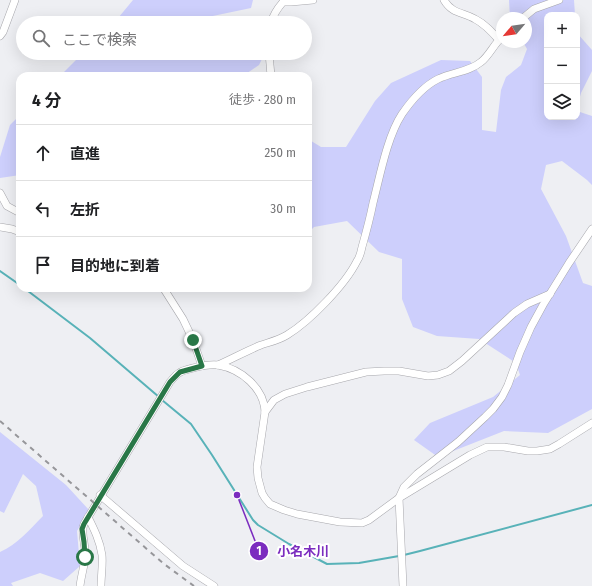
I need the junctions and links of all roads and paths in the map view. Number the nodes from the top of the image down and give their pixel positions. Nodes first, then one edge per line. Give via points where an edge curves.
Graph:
1 (15, 0) edge
2 (313, 0) edge
3 (444, 0) edge
4 (559, 0) edge
5 (530, 12) edge
6 (273, 16) edge
7 (496, 35) edge
8 (0, 36) edge
9 (496, 43) edge
10 (270, 60) edge
11 (271, 72) edge
12 (0, 192) edge
13 (16, 211) edge
14 (0, 227) edge
15 (592, 229) edge
16 (16, 230) edge
17 (166, 292) edge
18 (550, 294) junction
19 (218, 365) junction
20 (202, 366) junction
21 (266, 412) junction
22 (592, 423) edge
23 (100, 496) junction
24 (399, 498) junction
25 (88, 517) junction
26 (80, 586) edge
27 (101, 586) edge
28 (214, 586) edge
29 (403, 586) edge

1 - 8 street
2 - 6 street via 283,2
3 - 7 street via 452,10 475,18
4 - 5 street
9 - 19 street via 481,62 427,86 403,114 381,172 358,261 329,298 286,335
10 - 11 street
12 - 13 street via 7,206
14 - 16 street
15 - 18 street
17 - 20 street via 183,319
18 - 21 street via 514,313 449,371 428,376 399,371 366,372 285,394 274,400
18 - 24 street via 531,327 502,397 458,442 417,474 404,487
19 - 20 street
19 - 21 street via 235,370 254,385 261,395
20 - 23 street via 180,372 170,382
21 - 24 street via 257,467 262,492 270,504 297,514 340,522 362,523
22 - 24 street via 550,449 528,451 487,447
23 - 25 street
23 - 28 street via 183,566
24 - 29 street
25 - 26 street via 82,529 85,557
25 - 27 street via 95,530 102,555

